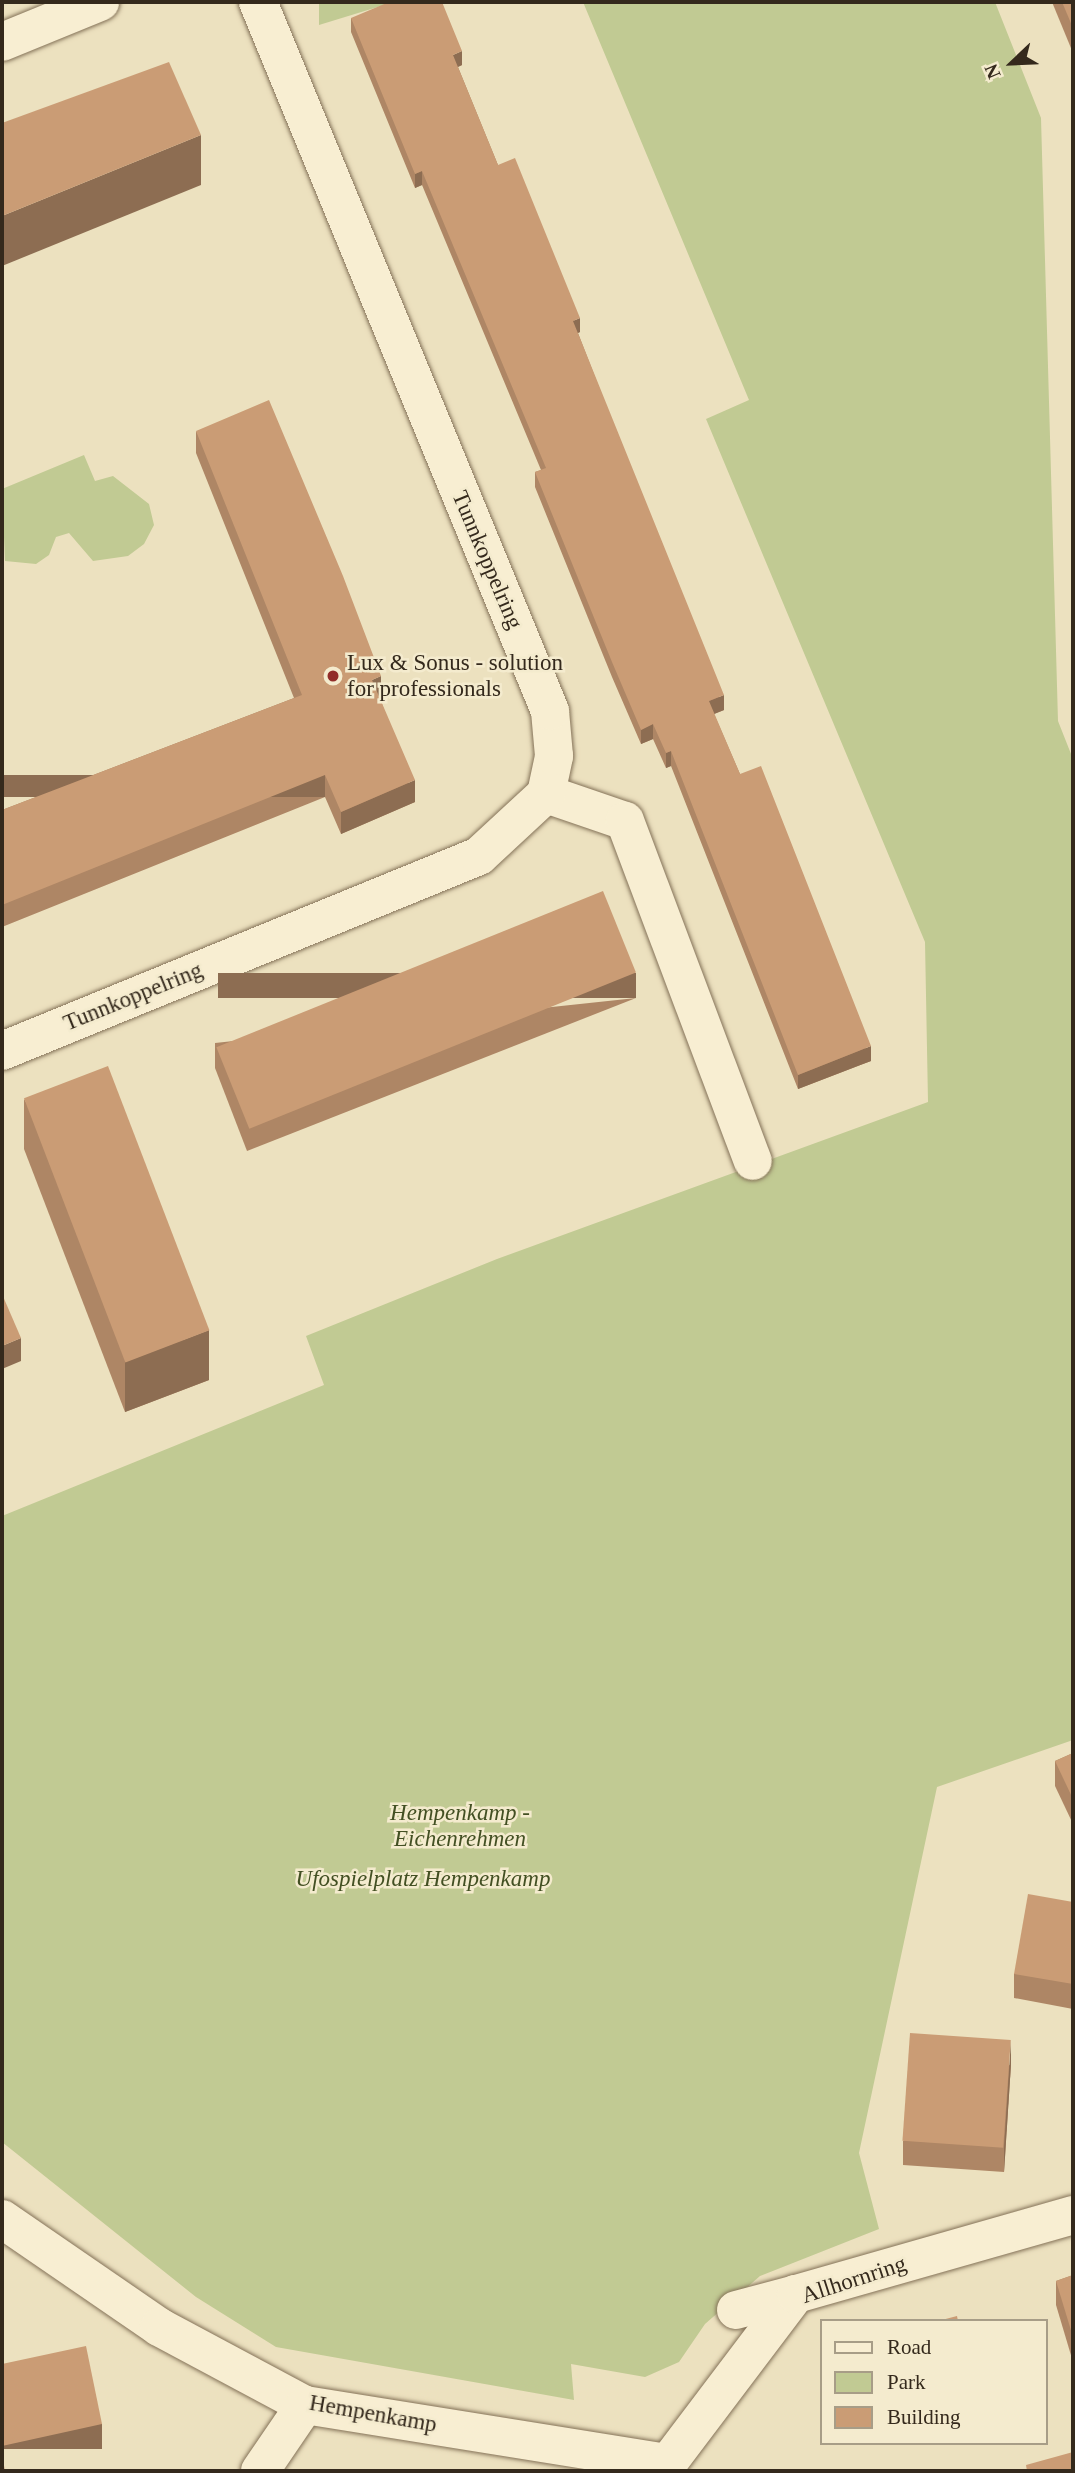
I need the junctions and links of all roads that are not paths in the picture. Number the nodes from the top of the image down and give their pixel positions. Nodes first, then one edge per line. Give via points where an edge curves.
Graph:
1 (100, 2) edge
2 (258, 2) edge
3 (2, 41) edge
4 (546, 794) junction
5 (2, 1051) edge
6 (752, 1161) dead end
7 (1073, 2215) edge
8 (2, 2219) edge
9 (796, 2294) junction
10 (736, 2310) dead end
11 (305, 2405) junction
12 (670, 2467) edge
13 (260, 2471) edge

1 - 3 street
2 - 4 street, Tunnkoppelring via 550,711 554,756
4 - 5 street, Tunnkoppelring via 479,856
4 - 6 street via 625,821
7 - 9 street, Allhornring
8 - 11 street, Hempenkamp via 159,2327
9 - 10 street
9 - 12 street, Allhornring
11 - 12 street, Hempenkamp
11 - 13 street

